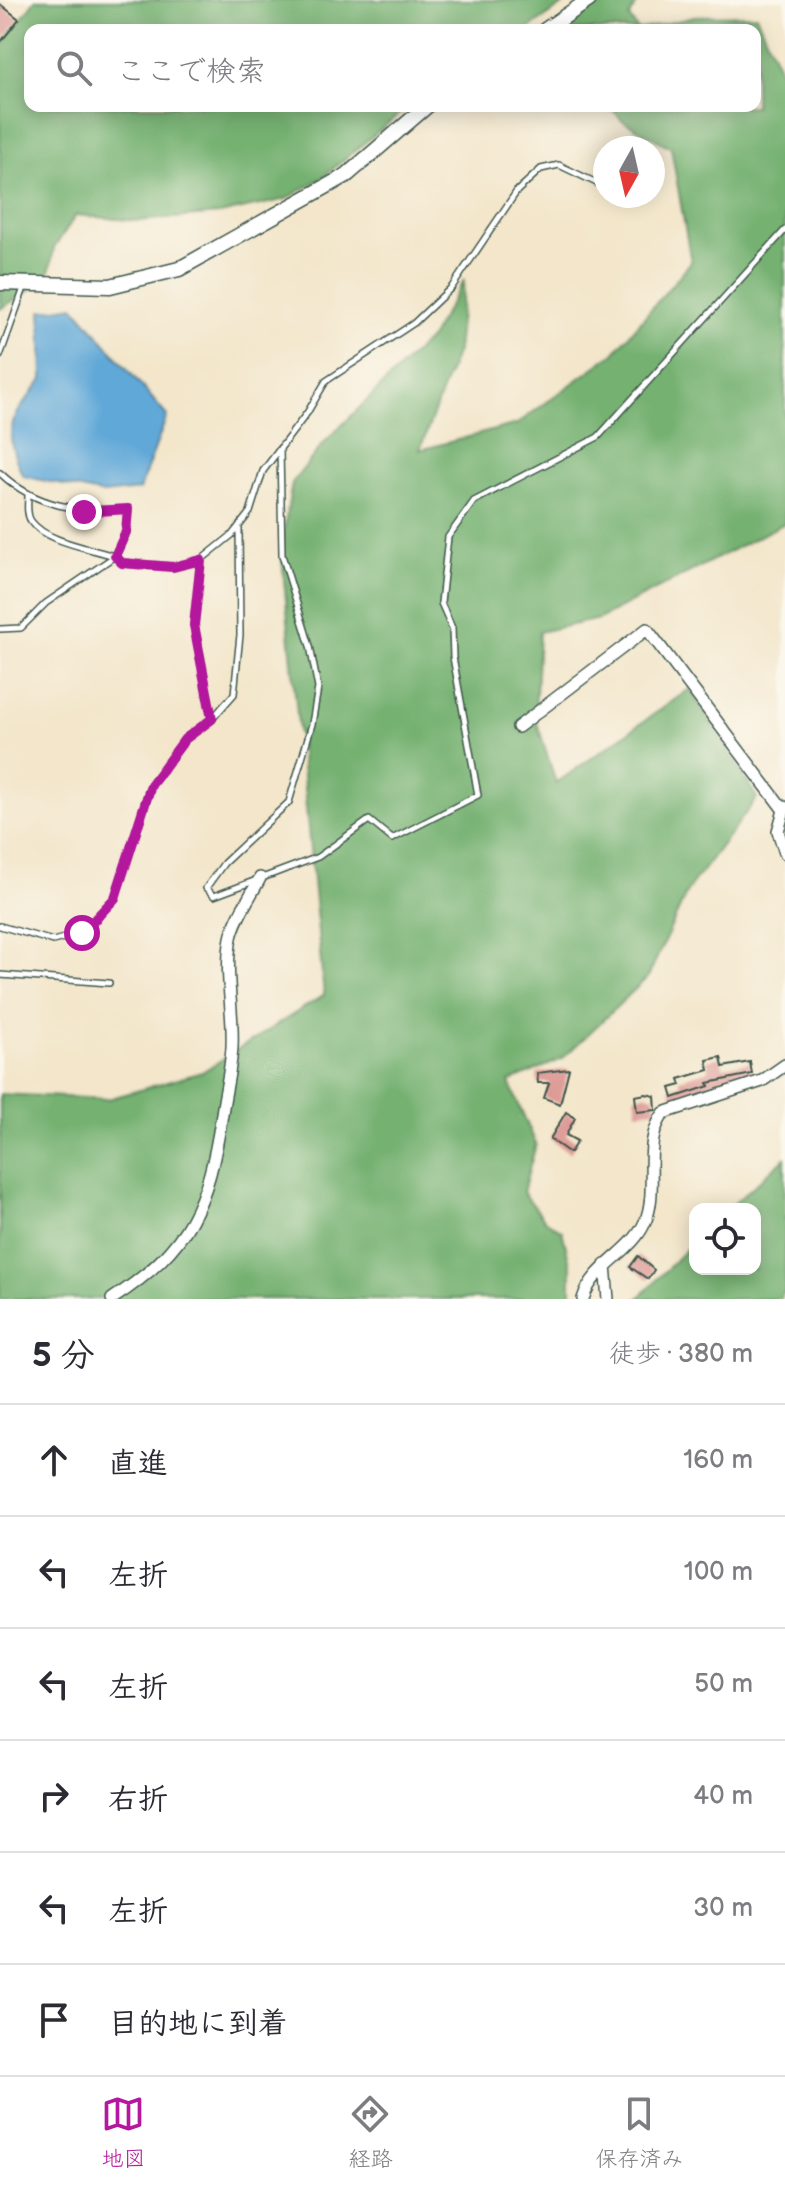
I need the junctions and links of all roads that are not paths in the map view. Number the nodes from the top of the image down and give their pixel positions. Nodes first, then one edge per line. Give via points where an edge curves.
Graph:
1 (589, 0) edge
2 (554, 24) edge
3 (421, 112) edge
4 (593, 181) edge
5 (785, 230) edge
6 (0, 283) edge
7 (25, 284) junction
8 (0, 356) edge
9 (280, 448) junction
10 (0, 473) edge
11 (28, 495) junction
12 (239, 526) junction
13 (115, 556) junction
14 (201, 560) junction
15 (0, 629) edge
16 (212, 719) junction
17 (518, 727) dead end
18 (784, 808) edge
19 (785, 853) edge
20 (260, 878) junction
21 (0, 926) edge
22 (0, 975) edge
23 (109, 983) dead end
24 (785, 1065) edge
25 (605, 1265) junction
26 (112, 1299) edge
27 (583, 1299) edge
28 (608, 1299) edge

1 - 2 street
3 - 7 street via 347,175 179,269 110,286
4 - 9 lane via 559,165 541,169 517,191 452,287 414,323 326,381
5 - 20 lane via 598,437 474,501 448,537 441,603 452,628 478,795 392,839 369,820 318,857
6 - 7 street
7 - 8 lane
9 - 12 lane via 263,471 250,512
9 - 20 lane via 282,555 310,646 318,688 314,712 289,802 224,863 206,888 214,896
10 - 11 lane
11 - 13 lane via 32,523 61,540
11 - 13 lane via 84,512 128,509 126,532
12 - 14 lane
12 - 16 lane via 240,635 234,694
13 - 14 lane via 122,563 173,567
13 - 15 lane via 46,603 21,628
14 - 16 lane via 194,625
16 - 21 lane via 185,739 151,785 115,898 82,933 53,941
17 - 18 street via 647,629
18 - 19 street via 778,831
20 - 26 street via 232,934 227,967 232,1048 213,1171 202,1206 166,1255
22 - 23 lane
24 - 25 street via 762,1081 664,1113 653,1137 647,1219
25 - 27 street
25 - 28 street

